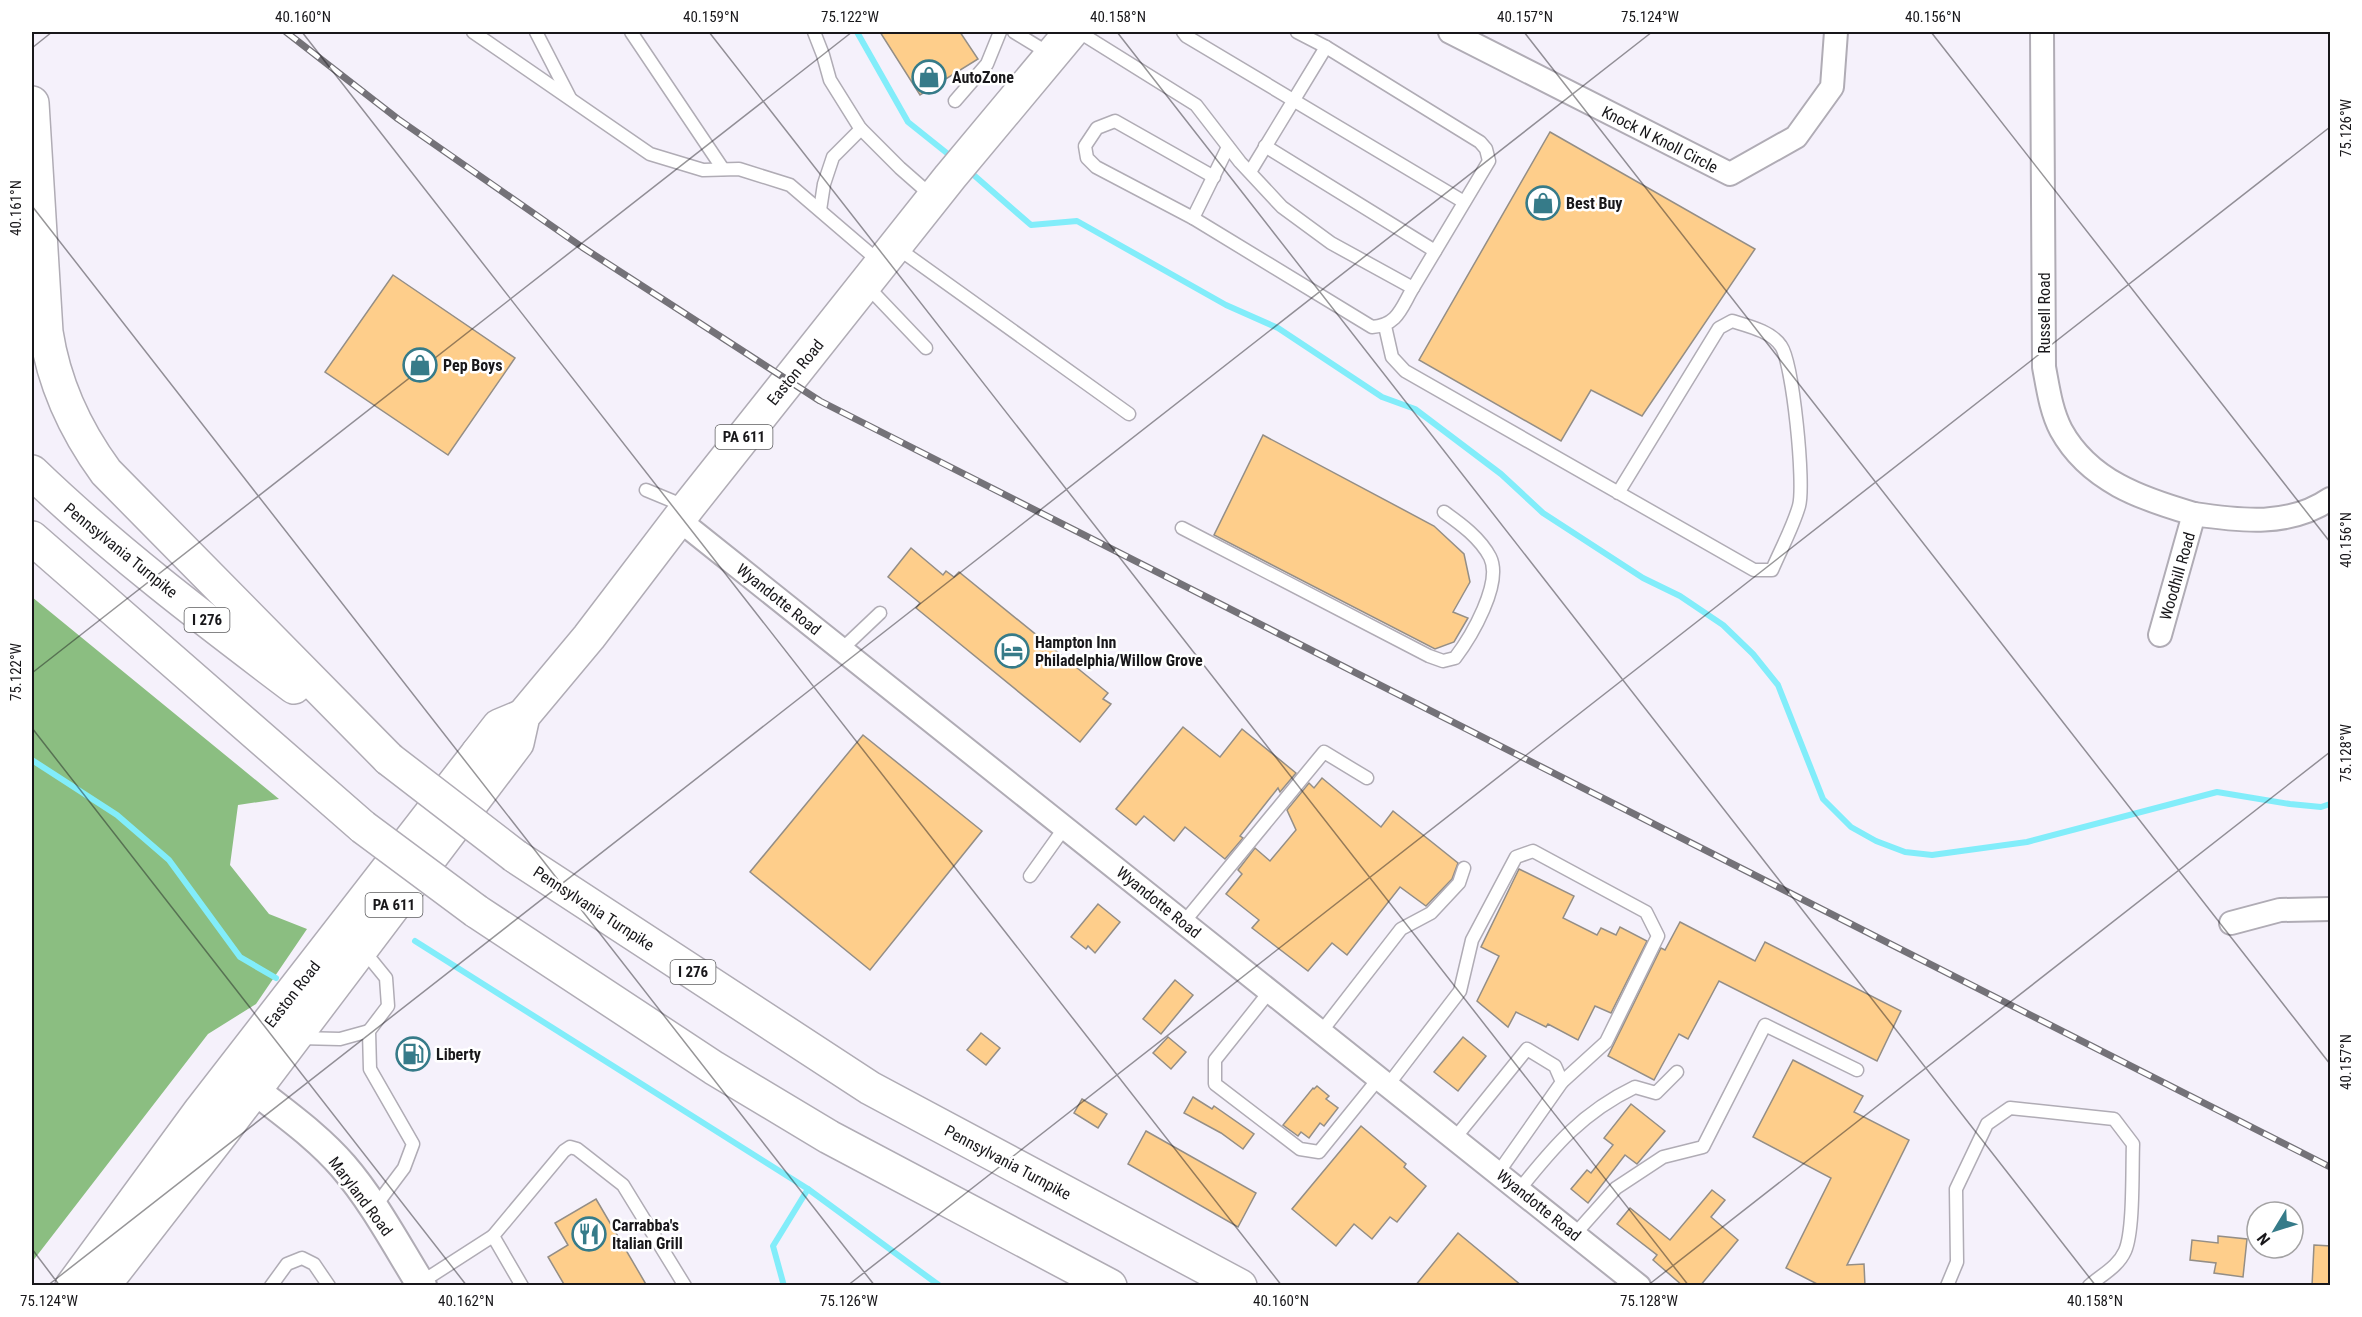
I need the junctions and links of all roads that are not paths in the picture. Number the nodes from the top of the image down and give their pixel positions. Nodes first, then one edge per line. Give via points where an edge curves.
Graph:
1 (473, 32) edge
2 (536, 32) edge
3 (631, 32) edge
4 (814, 32) edge
5 (1000, 32) edge
6 (1014, 32) edge
7 (1079, 32) edge
8 (1183, 32) edge
9 (1297, 32) edge
10 (1450, 32) edge
11 (1836, 32) edge
12 (2042, 32) edge
13 (1061, 43) edge
14 (1326, 47) junction
15 (570, 99) junction
16 (955, 101) dead end
17 (1293, 101) junction
18 (32, 103) edge
19 (861, 129) junction
20 (1266, 146) junction
21 (1228, 147) junction
22 (723, 169) junction
23 (1250, 172) junction
24 (1214, 177) junction
25 (942, 188) junction
26 (1464, 202) junction
27 (820, 210) junction
28 (1193, 218) junction
29 (1435, 251) junction
30 (881, 265) junction
31 (1413, 288) junction
32 (1385, 326) junction
33 (926, 348) dead end
34 (1129, 414) dead end
35 (32, 472) edge
36 (646, 490) dead end
37 (1618, 493) junction
38 (2331, 499) edge
39 (1444, 512) dead end
40 (683, 513) junction
41 (2194, 514) junction
42 (1182, 528) dead end
43 (32, 538) edge
44 (32, 548) edge
45 (100, 599) junction
46 (880, 613) dead end
47 (2160, 634) dead end
48 (842, 649) junction
49 (523, 716) junction
50 (389, 759) junction
51 (1367, 778) dead end
52 (1065, 827) junction
53 (1464, 868) dead end
54 (1030, 876) dead end
55 (2331, 909) edge
56 (1184, 922) junction
57 (2231, 923) dead end
58 (362, 948) junction
59 (1270, 991) junction
60 (369, 1031) junction
61 (1321, 1032) junction
62 (293, 1038) junction
63 (1857, 1070) dead end
64 (1677, 1072) dead end
65 (243, 1080) junction
66 (1384, 1081) junction
67 (1562, 1082) junction
68 (1455, 1138) junction
69 (1498, 1173) junction
70 (1519, 1190) junction
71 (374, 1209) junction
72 (1575, 1234) junction
73 (493, 1236) junction
74 (421, 1284) edge
75 (72, 1286) edge
76 (103, 1286) edge
77 (271, 1286) edge
78 (329, 1286) edge
79 (522, 1286) edge
80 (685, 1286) edge
81 (1110, 1286) edge
82 (1240, 1286) edge
83 (1639, 1286) edge
84 (1947, 1286) edge
85 (2089, 1286) edge

1 - 15 lane
2 - 15 lane
3 - 22 lane
4 - 19 lane via 830,80
5 - 16 lane via 987,64
6 - 13 lane
7 - 21 lane via 1196,105
8 - 17 lane
9 - 14 lane
10 - 11 street, Knock N Knoll Circle via 1730,174 1796,136 1808,120 1832,87
12 - 41 street, Russell Road via 2044,367 2051,402 2061,429 2077,453 2096,471 2119,488 2148,501
13 - 25 main road, Easton Road / PA 611
14 - 17 lane
14 - 26 lane via 1480,142 1489,161
15 - 22 lane via 650,154 703,170
17 - 20 lane
17 - 26 lane
18 - 50 main road via 49,356 89,448 106,472
19 - 25 lane via 900,168
19 - 27 lane via 833,157
20 - 23 lane
20 - 29 lane
21 - 23 lane
21 - 24 lane
22 - 27 lane via 739,169 790,185
23 - 31 lane via 1282,207 1330,243
24 - 28 lane
24 - 28 lane via 1115,121 1097,128 1085,147 1087,158 1096,166
25 - 30 main road, Easton Road / PA 611
26 - 29 lane
27 - 30 lane
28 - 32 lane via 1372,327
29 - 31 lane
30 - 33 lane
30 - 34 lane
30 - 40 main road, Easton Road / PA 611
31 - 32 lane via 1395,319
32 - 37 lane via 1392,357 1405,371
35 - 50 main road, Pennsylvania Turnpike / I 276 via 70,509 217,628
36 - 40 lane
37 - 37 lane via 1754,570 1772,570 1800,504 1798,428 1781,346 1762,331 1732,321 1719,328
38 - 41 street, Woodhill Road via 2315,510 2291,517 2240,520
39 - 42 lane via 1467,529 1491,558 1492,589 1468,641 1455,658 1443,661
40 - 48 street, Wyandotte Road
40 - 49 main road, Easton Road / PA 611
41 - 47 street, Woodhill Road
43 - 45 main road
44 - 45 main road
45 - 81 main road, bridge via 363,827 477,910 714,1068 829,1137
46 - 48 lane
48 - 52 street, Wyandotte Road
49 - 58 main road, Easton Road / PA 611 via 517,743
49 - 65 main road, Easton Road / PA 611 via 499,726 478,753
50 - 82 main road, Pennsylvania Turnpike / I 276, bridge via 515,856 870,1088
51 - 56 lane via 1324,752
52 - 54 lane
52 - 56 street, Wyandotte Road
53 - 61 lane via 1459,883 1431,913 1401,929
55 - 57 street via 2280,910
56 - 59 street, Wyandotte Road
58 - 60 lane via 386,978 388,1006
58 - 62 main road, Easton Road / PA 611
59 - 61 street, Wyandotte Road
59 - 66 lane via 1215,1060 1215,1084 1300,1149 1319,1152
60 - 62 lane via 340,1039
60 - 71 lane via 370,1069 413,1144 404,1167
61 - 66 street, Wyandotte Road
62 - 65 main road, Easton Road / PA 611
63 - 72 lane via 1765,1025 1703,1147 1663,1157 1616,1188
64 - 70 lane via 1656,1093 1635,1087 1591,1113 1555,1146
65 - 71 street, Maryland Road via 328,1151
65 - 75 main road, Easton Road / PA 611 via 201,1110
65 - 76 main road, Easton Road / PA 611
66 - 67 lane via 1460,991 1472,939 1516,857 1533,851 1646,912 1658,936 1606,1042
66 - 68 street, Wyandotte Road
67 - 68 lane via 1555,1066 1527,1049
67 - 69 lane
68 - 69 street, Wyandotte Road
69 - 70 street, Wyandotte Road
70 - 72 street, Wyandotte Road
71 - 74 street, Maryland Road
72 - 83 street, Wyandotte Road
73 - 74 lane
73 - 79 lane
73 - 80 lane via 570,1147 623,1185
77 - 78 lane via 287,1264 302,1258 314,1264
84 - 85 lane via 1957,1262 1956,1189 1987,1124 2010,1108 2114,1119 2133,1144 2125,1251 2108,1273

